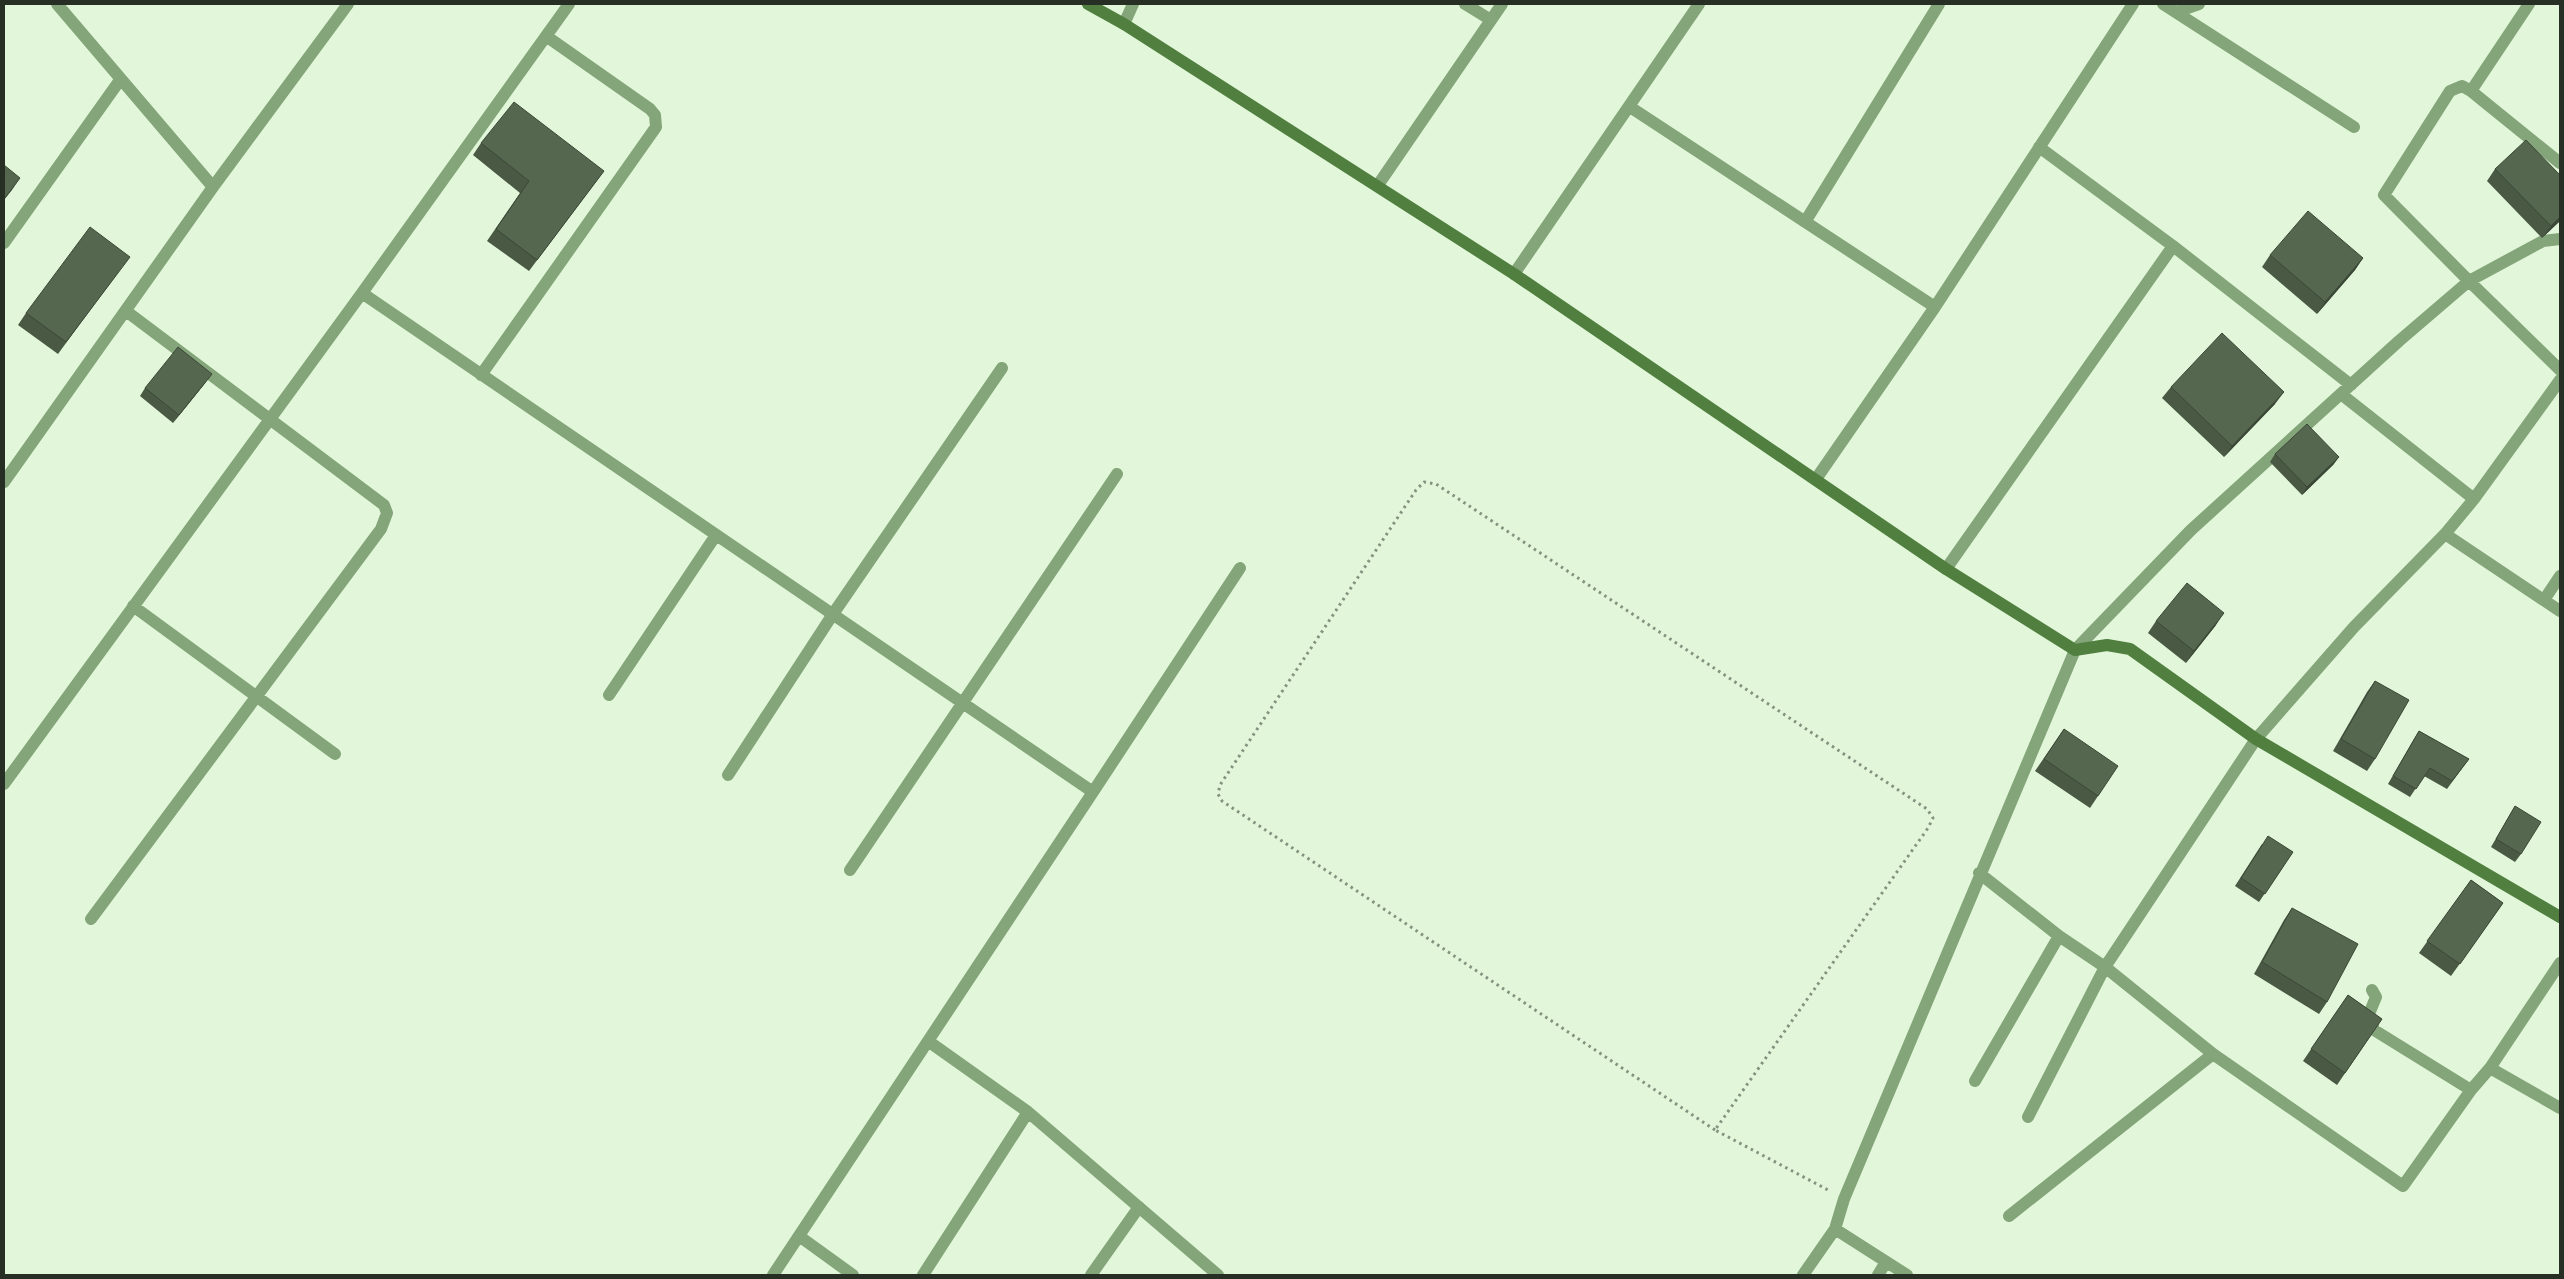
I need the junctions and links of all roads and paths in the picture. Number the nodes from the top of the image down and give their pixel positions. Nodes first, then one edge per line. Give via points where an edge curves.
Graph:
1 (58, 4) edge
2 (348, 4) edge
3 (569, 4) edge
4 (1088, 4) edge
5 (1133, 4) edge
6 (1465, 4) edge
7 (1502, 4) edge
8 (1699, 4) edge
9 (1939, 4) edge
10 (2133, 4) edge
11 (2163, 4) edge
12 (2199, 4) edge
13 (2529, 4) edge
14 (2176, 12) junction
15 (1491, 20) junction
16 (1124, 24) junction
17 (546, 36) junction
18 (120, 80) junction
19 (2471, 91) junction
20 (1630, 107) junction
21 (2354, 127) dead end
22 (2039, 147) junction
23 (2560, 163) edge
24 (1378, 186) junction
25 (213, 187) junction
26 (1805, 222) junction
27 (2560, 238) edge
28 (4, 243) edge
29 (2173, 246) junction
30 (1514, 274) junction
31 (2469, 282) junction
32 (362, 294) junction
33 (1935, 307) junction
34 (126, 311) junction
35 (1002, 368) dead end
36 (2560, 370) edge
37 (481, 375) junction
38 (2560, 380) edge
39 (2351, 386) junction
40 (2341, 394) junction
41 (271, 420) junction
42 (1117, 474) dead end
43 (1816, 480) junction
44 (4, 482) edge
45 (2474, 499) junction
46 (2445, 534) junction
47 (716, 535) junction
48 (1240, 568) dead end
49 (1946, 569) junction
50 (2560, 576) edge
51 (2544, 600) junction
52 (133, 606) junction
53 (2560, 611) edge
54 (833, 614) junction
55 (2075, 650) junction
56 (609, 695) dead end
57 (258, 696) junction
58 (962, 702) junction
59 (2256, 739) junction
60 (335, 754) dead end
61 (728, 775) dead end
62 (4, 784) edge
63 (1093, 792) junction
64 (850, 870) dead end
65 (1980, 873) junction
66 (2560, 917) edge
67 (90, 919) dead end
68 (2059, 936) junction
69 (2560, 963) edge
70 (2105, 967) junction
71 (2372, 990) dead end
72 (928, 1041) junction
73 (2212, 1054) junction
74 (2490, 1068) junction
75 (1975, 1080) dead end
76 (2471, 1090) junction
77 (2560, 1108) edge
78 (1028, 1112) junction
79 (2028, 1118) dead end
80 (1715, 1130) junction
81 (1844, 1199) junction
82 (1139, 1207) junction
83 (2009, 1216) dead end
84 (1835, 1228) junction
85 (799, 1236) junction
86 (1886, 1262) junction
87 (773, 1275) edge
88 (853, 1275) edge
89 (923, 1275) edge
90 (1091, 1275) edge
91 (1218, 1275) edge
92 (1804, 1275) edge
93 (1878, 1275) edge
94 (1907, 1275) edge

1 - 18 street
2 - 25 street
3 - 17 street
4 - 16 main road
5 - 16 street
6 - 15 street
7 - 15 street
8 - 20 street
9 - 26 street
10 - 22 street
11 - 14 street
12 - 14 street
13 - 19 street
14 - 21 street
15 - 24 street
16 - 24 main road
17 - 32 street
17 - 37 street via 650,108 656,127
18 - 25 street
18 - 28 street
19 - 23 street
19 - 31 street via 2462,86 2450,91 2384,195
20 - 26 street
20 - 30 street
22 - 29 street
22 - 33 street
24 - 30 main road
25 - 34 street
26 - 33 street
27 - 31 street via 2543,241
29 - 39 street
29 - 49 street
30 - 43 main road
31 - 36 street
31 - 39 street
32 - 37 street
32 - 41 street
33 - 43 street
34 - 41 street
34 - 44 street
35 - 54 street
37 - 47 street
38 - 45 street
39 - 40 street
40 - 45 street
40 - 55 street via 2191,530
41 - 52 street
41 - 57 street via 384,505 387,513 381,528
42 - 58 street
43 - 49 main road
45 - 46 street
46 - 51 street
46 - 59 street via 2354,627
47 - 54 street
47 - 56 street
48 - 63 street
49 - 55 main road
50 - 51 street
51 - 53 street
52 - 57 street
52 - 62 street
54 - 58 street
54 - 61 street
55 - 59 main road via 2107,645 2130,650
55 - 65 street
57 - 60 street
57 - 67 street
58 - 63 street
58 - 64 street
59 - 66 main road
59 - 70 street
63 - 72 street
65 - 68 street
65 - 81 street
68 - 70 street
68 - 75 street
69 - 74 street
70 - 73 street
70 - 79 street
71 - 76 street via 2376,997 2369,1014 2374,1030
72 - 78 street
72 - 85 street
73 - 76 street via 2404,1186
73 - 83 street
74 - 76 street
74 - 77 street
78 - 82 street
78 - 89 street
80 - 80 path via 1933,818 1927,809 1436,484 1424,482 1226,777 1218,794 1222,801
80 - 81 path
81 - 84 street
82 - 90 street
82 - 91 street
84 - 86 street
84 - 92 street
85 - 87 street
85 - 88 street
86 - 93 street
86 - 94 street

